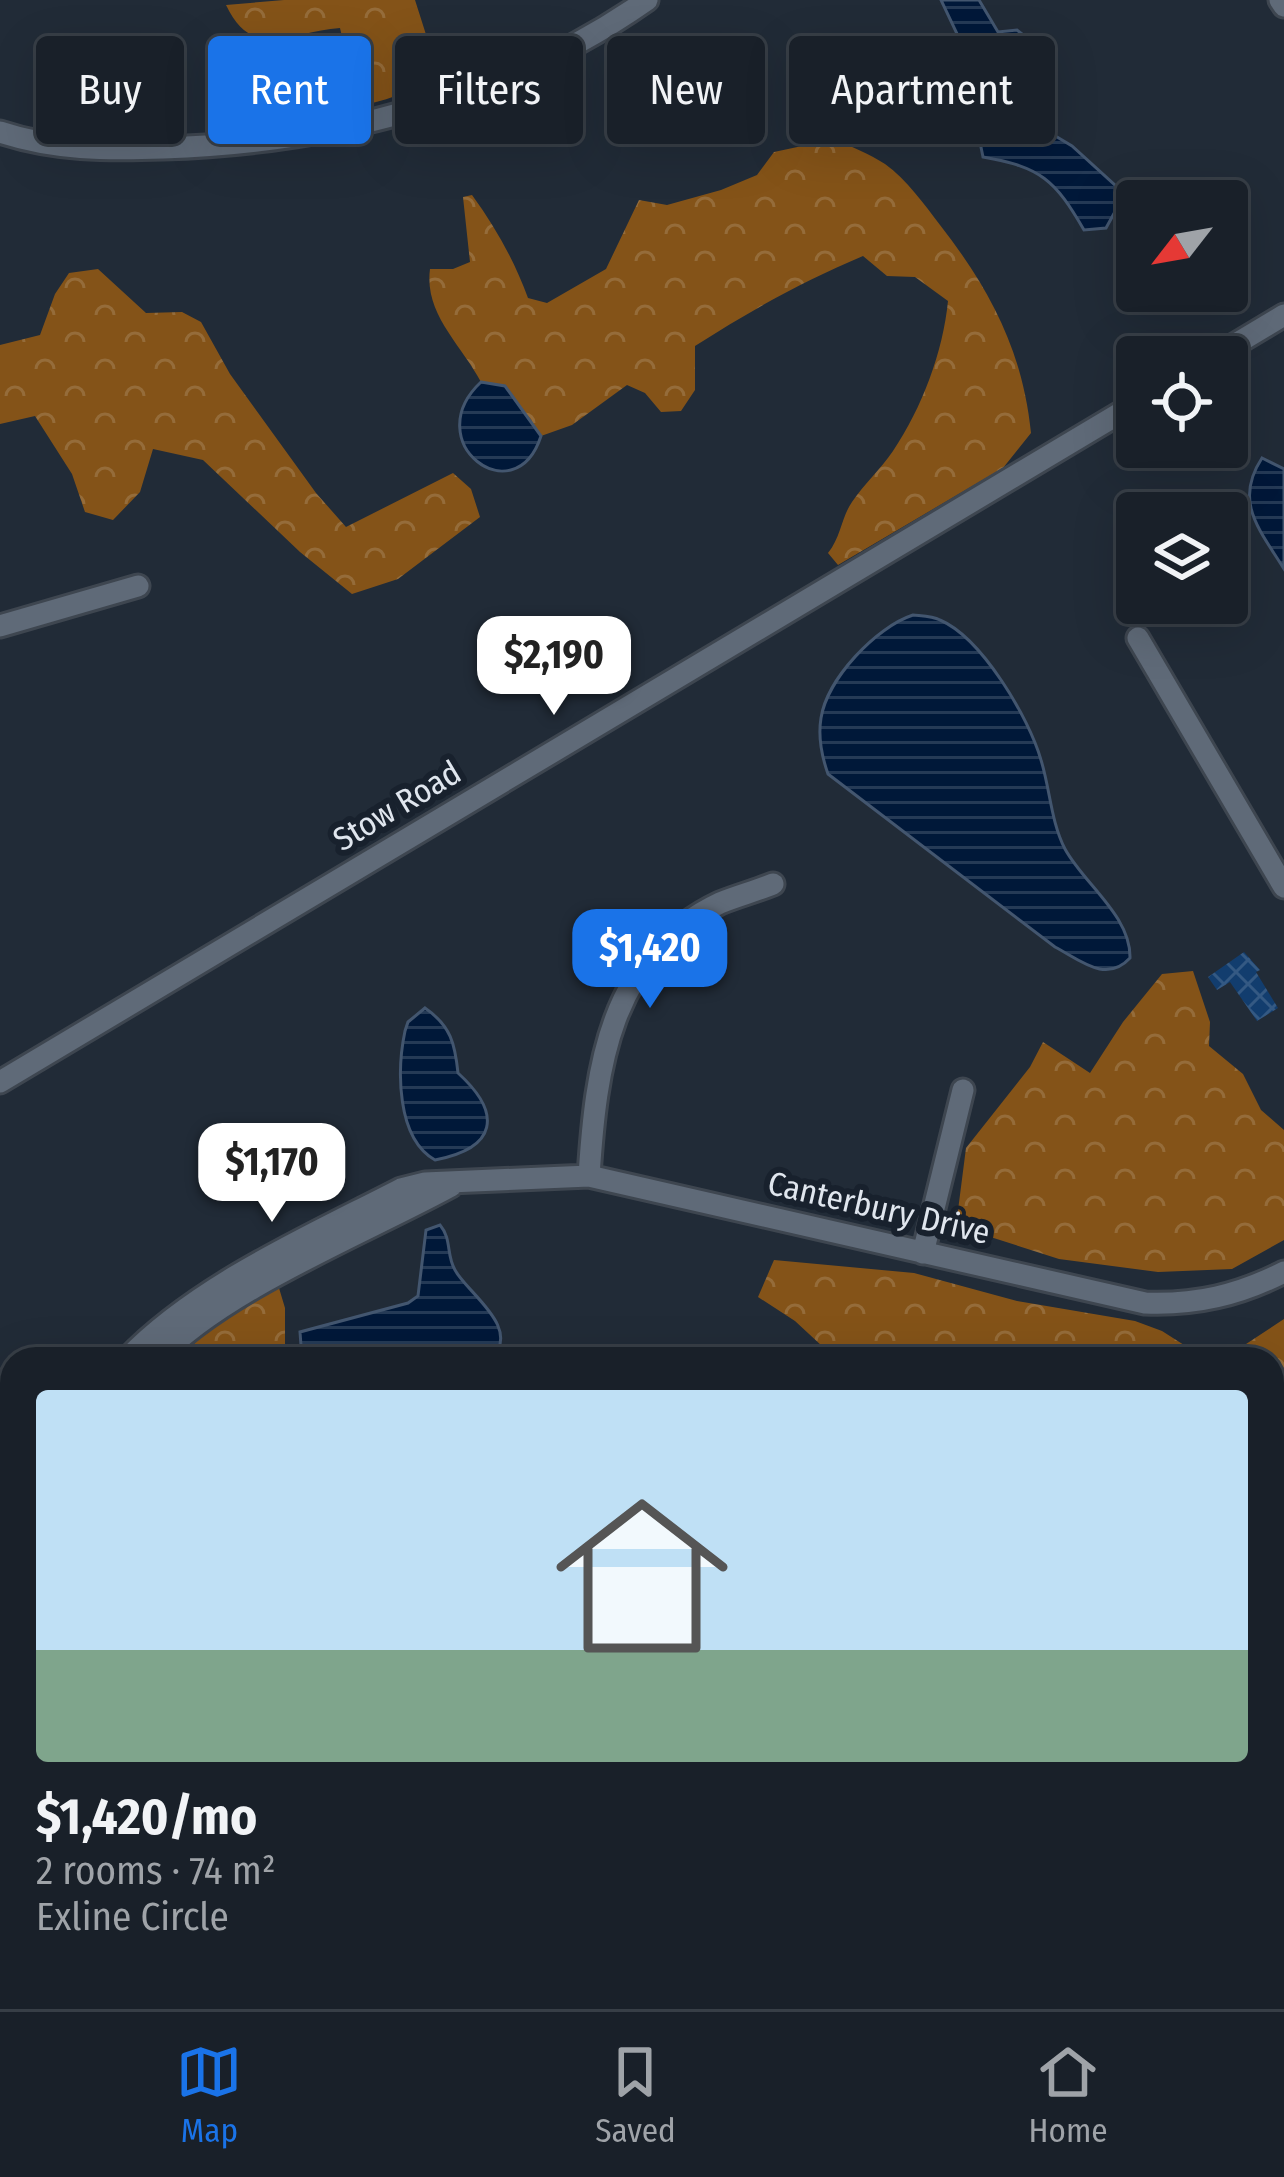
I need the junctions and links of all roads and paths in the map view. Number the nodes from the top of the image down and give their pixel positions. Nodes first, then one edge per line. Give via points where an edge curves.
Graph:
1 (647, 0) edge
2 (0, 132) edge
3 (1284, 315) edge
4 (1248, 337) edge
5 (1116, 416) edge
6 (138, 586) dead end
7 (0, 626) edge
8 (1138, 638) dead end
9 (773, 884) dead end
10 (1284, 887) edge
11 (0, 1082) edge
12 (963, 1090) dead end
13 (589, 1176) junction
14 (923, 1253) junction
15 (1284, 1272) edge
16 (189, 1319) junction
17 (146, 1347) edge
18 (167, 1347) edge

1 - 2 street via 477,87 311,135 116,150 48,146
3 - 4 street
5 - 11 street, Stow Road
6 - 7 street
8 - 10 street
9 - 13 street via 696,918 637,976 605,1043
12 - 14 street
13 - 14 street, Canterbury Drive
13 - 16 street, Canterbury Drive via 455,1184 360,1222
14 - 15 street, Canterbury Drive via 1166,1304 1225,1296
16 - 17 street, Canterbury Drive
16 - 18 street, Canterbury Drive

